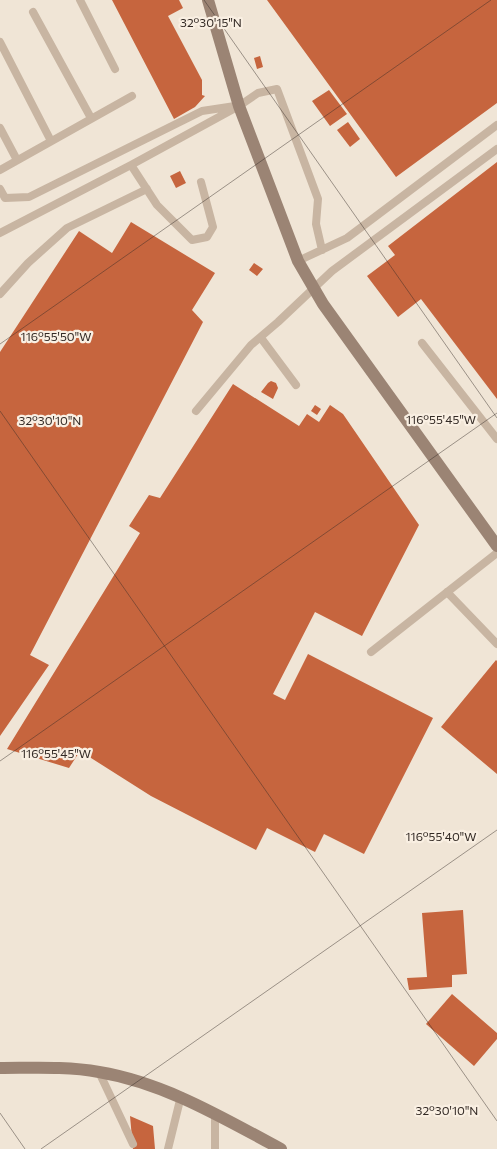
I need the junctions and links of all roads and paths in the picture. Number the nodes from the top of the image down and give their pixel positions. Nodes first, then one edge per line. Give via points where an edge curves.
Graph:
1 (80, 0) edge
2 (208, 0) edge
3 (33, 12) dead end
4 (0, 42) edge
5 (115, 69) dead end
6 (132, 96) dead end
7 (239, 106) junction
8 (91, 118) junction
9 (497, 125) edge
10 (0, 128) edge
11 (51, 141) junction
12 (497, 150) edge
13 (17, 160) junction
14 (131, 165) junction
15 (0, 170) edge
16 (201, 182) dead end
17 (0, 189) edge
18 (146, 189) junction
19 (0, 233) edge
20 (322, 250) junction
21 (298, 261) junction
22 (314, 288) junction
23 (0, 294) edge
24 (260, 338) junction
25 (422, 343) dead end
26 (296, 385) dead end
27 (196, 411) dead end
28 (497, 439) edge
29 (497, 546) edge
30 (497, 553) edge
31 (447, 592) junction
32 (497, 644) edge
33 (371, 652) dead end
34 (0, 1068) edge
35 (99, 1072) junction
36 (181, 1096) junction
37 (215, 1114) junction
38 (133, 1144) dead end
39 (168, 1149) edge
40 (214, 1149) edge
41 (281, 1149) edge

1 - 5 lane
2 - 7 main road
3 - 8 lane
4 - 11 lane
6 - 8 lane
7 - 14 lane
7 - 17 lane via 202,111 29,197 5,198
7 - 20 lane via 258,92 277,89 318,199 316,224
7 - 21 main road
8 - 11 lane
9 - 20 lane via 347,238
10 - 13 lane
11 - 13 lane
12 - 22 lane via 332,270
13 - 15 lane
14 - 18 lane
14 - 19 lane
16 - 18 lane via 213,227 207,237 192,240 157,205
18 - 23 lane via 67,228
20 - 21 lane
21 - 22 main road
22 - 24 lane
22 - 29 main road
24 - 26 lane
24 - 27 lane
25 - 28 lane
30 - 31 lane
31 - 32 lane
31 - 33 lane
34 - 35 main road
35 - 36 main road
35 - 38 lane
36 - 37 main road
36 - 39 lane
37 - 40 lane
37 - 41 main road

